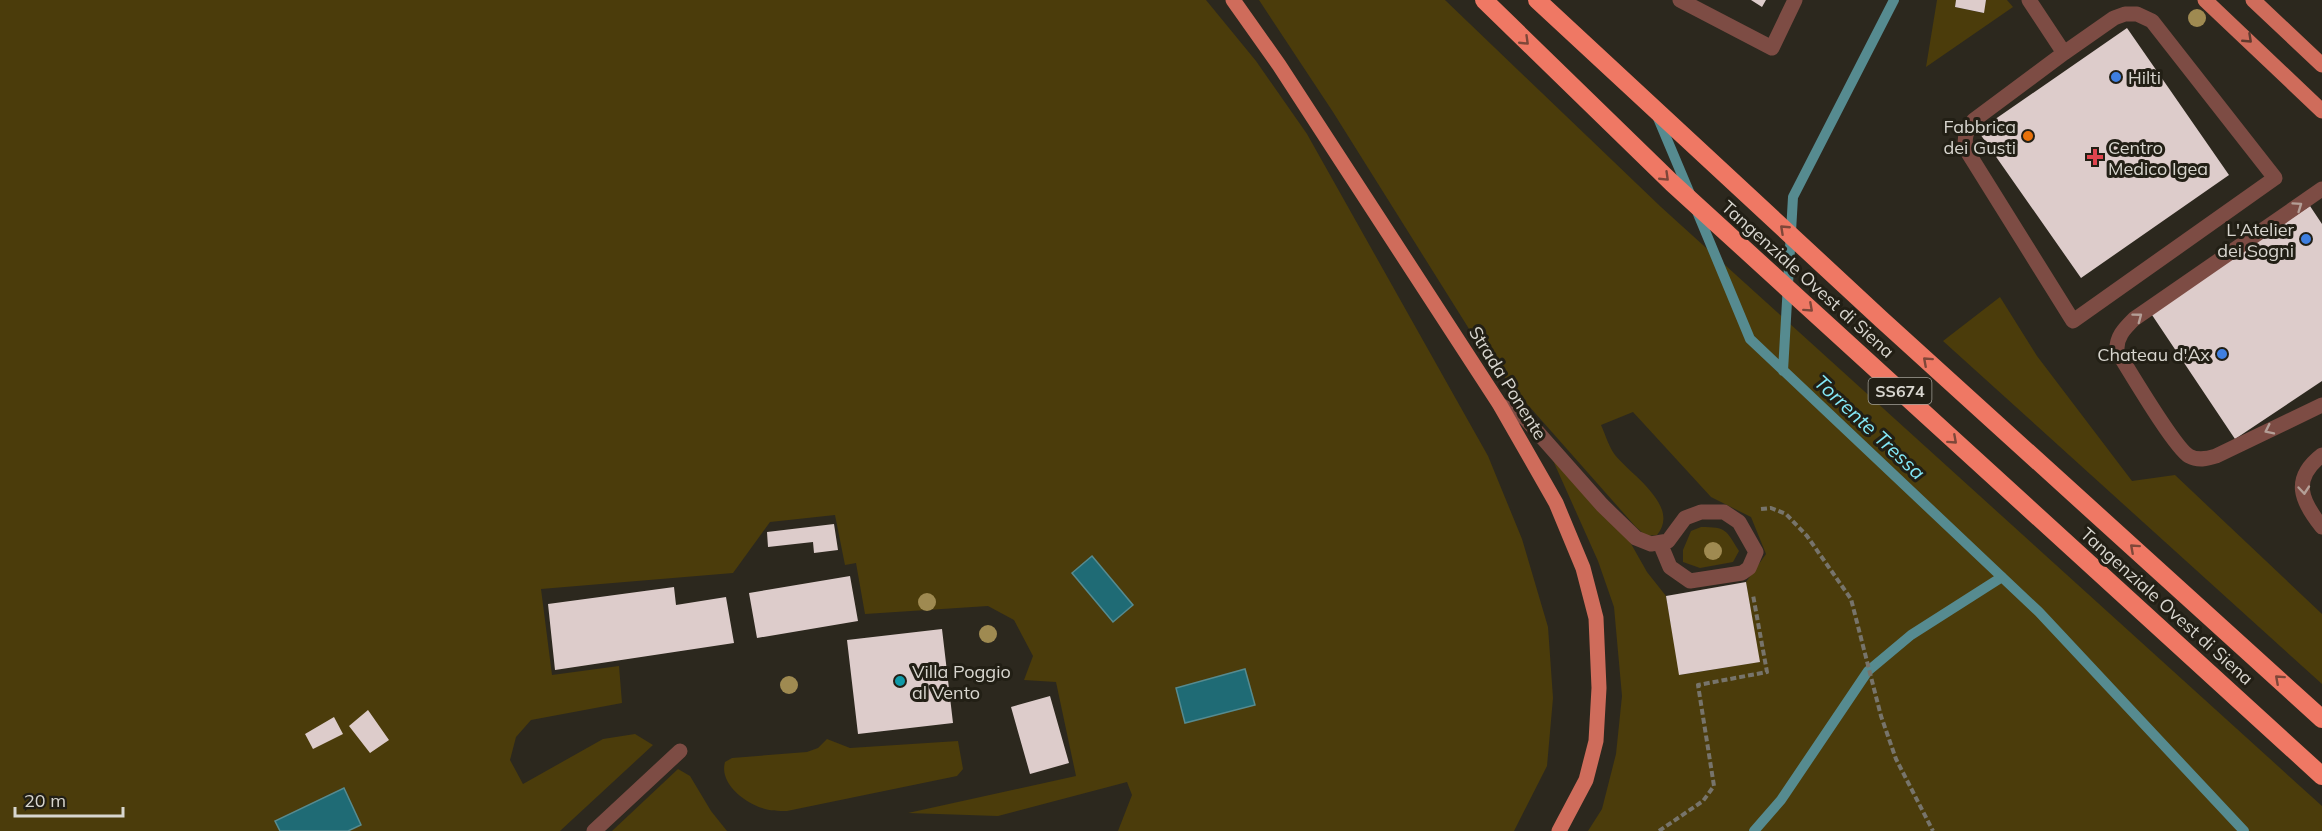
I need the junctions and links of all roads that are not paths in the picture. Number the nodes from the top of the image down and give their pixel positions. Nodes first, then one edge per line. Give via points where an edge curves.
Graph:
1 (1233, 0) edge
2 (1484, 0) edge
3 (1537, 0) edge
4 (1680, 0) edge
5 (1796, 0) edge
6 (2029, 0) edge
7 (2205, 0) edge
8 (2253, 0) edge
9 (2064, 53) junction
10 (2322, 65) edge
11 (2322, 111) edge
12 (2321, 191) edge
13 (1500, 405) junction
14 (2322, 405) edge
15 (2322, 455) edge
16 (2322, 527) edge
17 (1660, 543) junction
18 (2322, 719) edge
19 (680, 751) dead end
20 (2322, 776) edge
21 (594, 831) edge
22 (1558, 831) edge

1 - 13 main road, Strada Ponente via 1292,84
2 -> 20 highway, Tangenziale Ovest di Siena / SS674 via 1672,183
18 -> 3 highway, Tangenziale Ovest di Siena / SS674 via 1872,311
4 - 5 lane via 1772,48
6 - 9 lane
7 -> 11 main road
8 - 10 main road
9 - 9 lane via 1974,120 1966,131 1965,143 2073,321 2275,178 2152,21 2137,14 2114,18
14 -> 12 lane via 2209,459 2195,458 2179,447 2117,351 2123,329 2134,320
13 - 17 lane via 1525,418 1636,538
13 - 22 main road, Strada Ponente via 1556,503 1583,568 1596,618 1596,741 1586,780
15 -> 16 lane via 2308,467 2302,488 2309,511
17 - 17 lane via 1668,541 1685,518 1701,512 1724,512 1739,522 1756,552 1749,568 1742,573 1690,581 1670,567
19 - 21 lane

